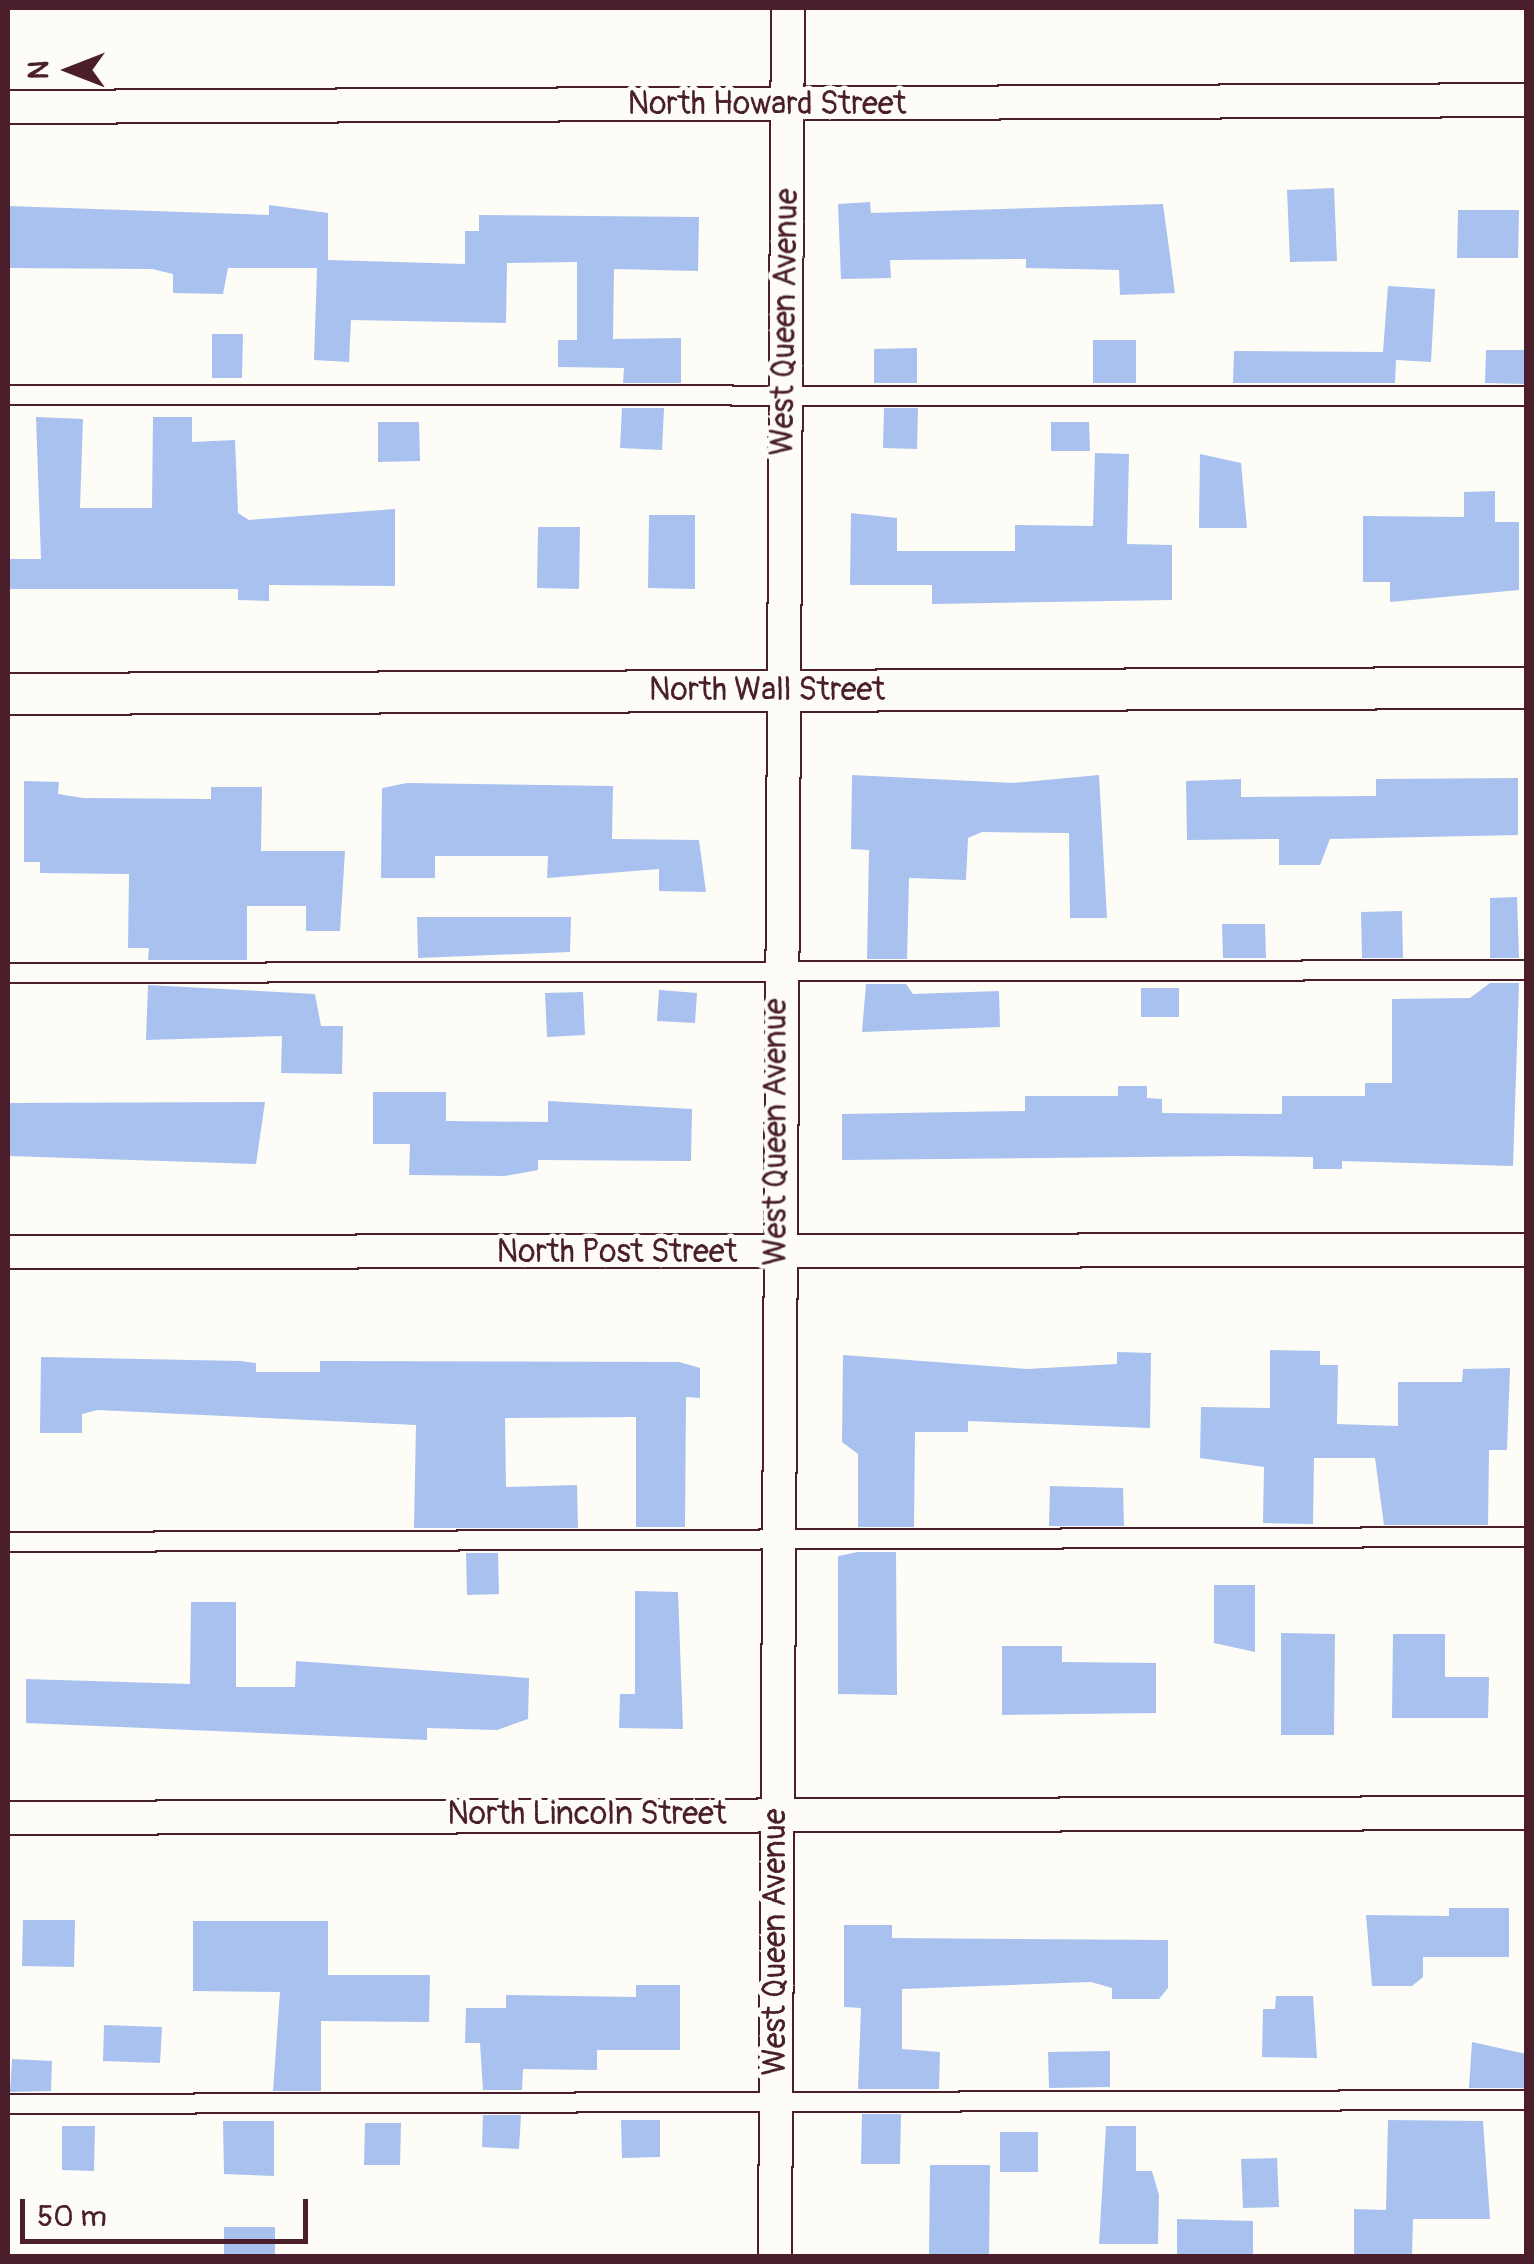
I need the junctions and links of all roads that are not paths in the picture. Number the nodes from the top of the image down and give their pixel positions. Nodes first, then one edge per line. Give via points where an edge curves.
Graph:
1 (788, 8) edge
2 (1526, 100) edge
3 (787, 104) junction
4 (8, 107) edge
5 (8, 396) edge
6 (1526, 396) edge
7 (783, 397) junction
8 (1526, 688) edge
9 (782, 690) junction
10 (8, 694) edge
11 (778, 970) junction
12 (1526, 970) edge
13 (8, 973) edge
14 (1526, 1250) edge
15 (8, 1252) edge
16 (776, 1252) junction
17 (774, 1537) junction
18 (1526, 1537) edge
19 (8, 1542) edge
20 (774, 1813) junction
21 (1526, 1813) edge
22 (8, 1818) edge
23 (1526, 2100) edge
24 (775, 2103) junction
25 (8, 2104) edge
26 (775, 2256) edge

1 - 3 street, West Queen Avenue
2 - 3 street, North Howard Street
3 - 4 street, North Howard Street
3 - 7 street, West Queen Avenue
5 - 7 lane
6 - 7 lane
7 - 9 street, West Queen Avenue
8 - 9 street, North Wall Street
9 - 10 street, North Wall Street
9 - 11 street, West Queen Avenue
11 - 12 lane
11 - 13 lane
11 - 16 street, West Queen Avenue
14 - 16 street, North Post Street
15 - 16 street, North Post Street
16 - 17 street, West Queen Avenue
17 - 18 lane
17 - 19 lane
17 - 20 street, West Queen Avenue
20 - 21 street, North Lincoln Street
20 - 22 street, North Lincoln Street
20 - 24 street, West Queen Avenue
23 - 24 lane
24 - 25 lane
24 - 26 street, West Queen Avenue

